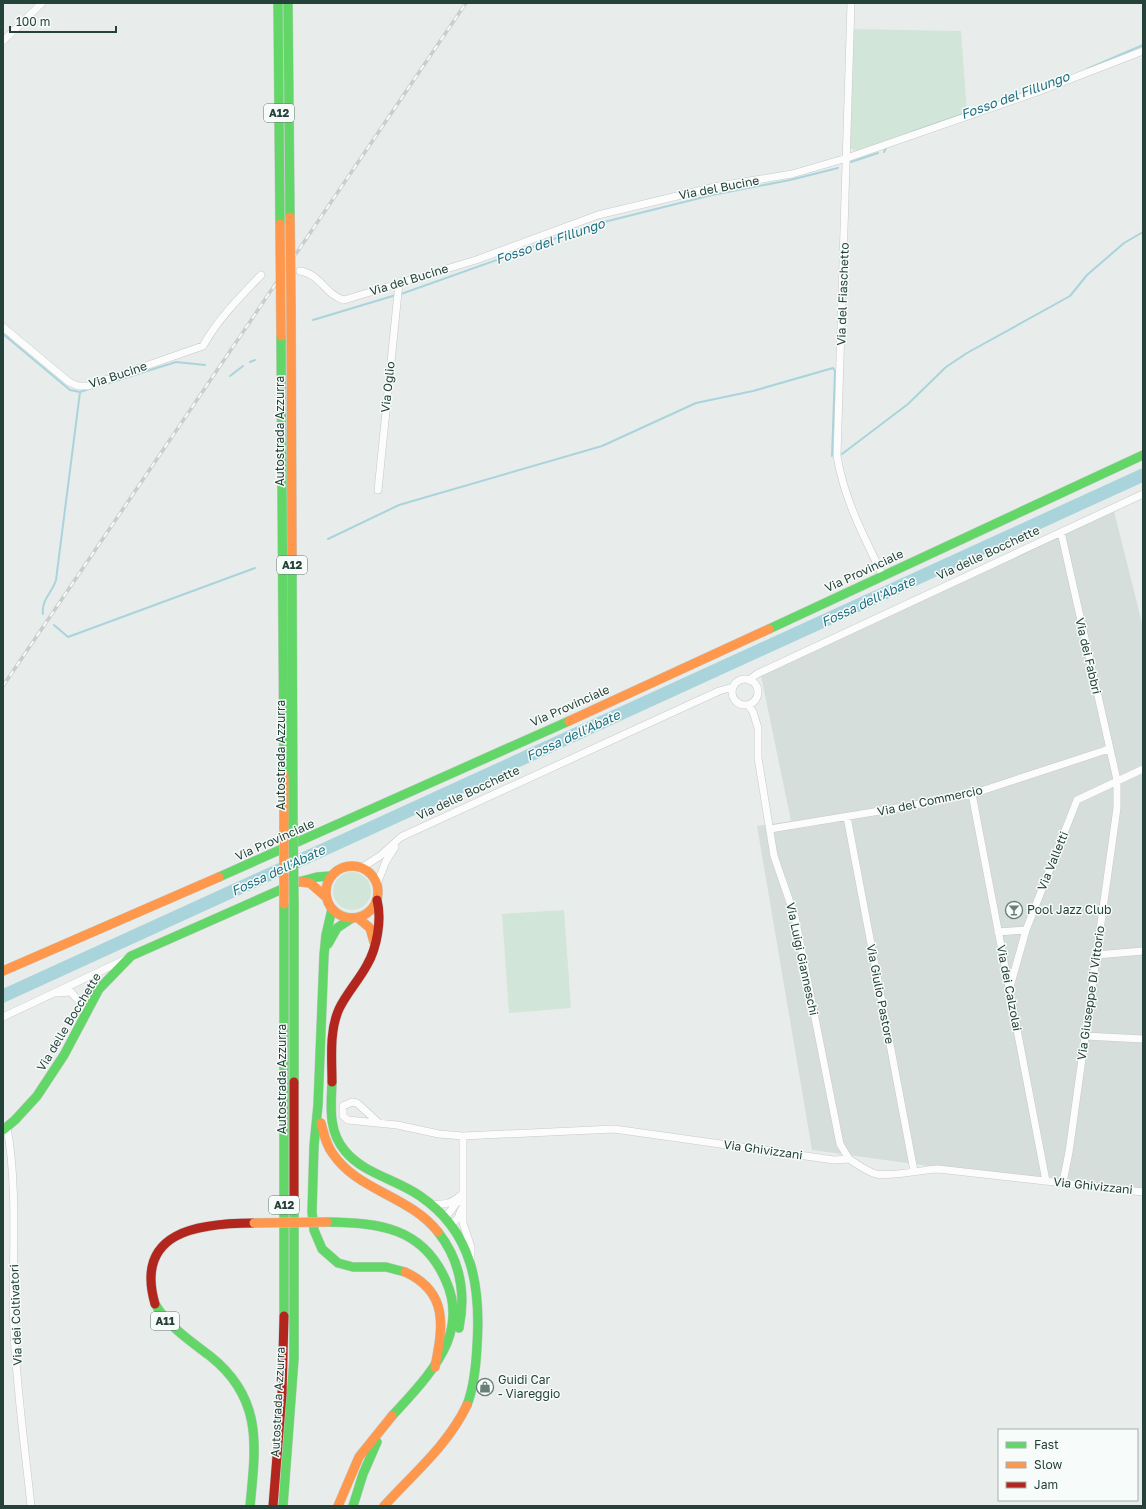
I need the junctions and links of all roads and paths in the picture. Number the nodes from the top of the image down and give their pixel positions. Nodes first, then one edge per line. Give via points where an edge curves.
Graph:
1 (42, 3) edge
2 (278, 3) edge
3 (288, 3) edge
4 (851, 3) edge
5 (3, 41) edge
6 (1143, 51) edge
7 (847, 158) junction
8 (300, 271) dead end
9 (261, 275) dead end
10 (399, 286) junction
11 (3, 327) edge
12 (1143, 455) edge
13 (378, 490) dead end
14 (1143, 494) edge
15 (1061, 532) junction
16 (883, 576) junction
17 (757, 674) junction
18 (749, 680) junction
19 (755, 685) junction
20 (732, 691) junction
21 (755, 700) junction
22 (748, 705) junction
23 (754, 712) junction
24 (1109, 749) junction
25 (1143, 769) edge
26 (1117, 780) junction
27 (972, 794) junction
28 (846, 817) junction
29 (770, 829) junction
30 (401, 837) junction
31 (362, 868) junction
32 (331, 876) junction
33 (298, 882) junction
34 (377, 884) junction
35 (326, 897) junction
36 (377, 900) junction
37 (332, 909) junction
38 (355, 918) junction
39 (1026, 930) junction
40 (998, 932) junction
41 (374, 943) junction
42 (1143, 951) edge
43 (324, 955) junction
44 (1096, 955) junction
45 (131, 956) junction
46 (3, 971) edge
47 (1009, 991) junction
48 (50, 994) junction
49 (87, 1011) junction
50 (3, 1017) edge
51 (1085, 1036) junction
52 (1143, 1039) edge
53 (318, 1105) junction
54 (379, 1123) junction
55 (5, 1128) edge
56 (463, 1136) junction
57 (3, 1143) edge
58 (11, 1148) junction
59 (849, 1158) junction
60 (914, 1171) junction
61 (1046, 1181) junction
62 (1063, 1182) junction
63 (1143, 1192) edge
64 (462, 1196) junction
65 (430, 1204) junction
66 (448, 1221) junction
67 (471, 1260) junction
68 (442, 1356) junction
69 (435, 1367) junction
70 (383, 1428) junction
71 (31, 1506) edge
72 (250, 1506) edge
73 (273, 1506) edge
74 (283, 1506) edge
75 (338, 1506) edge
76 (353, 1506) edge
77 (384, 1506) edge

1 - 5 street
2 - 73 main road, Autostrada Azzurra / A12, bridge via 284,828 284,1332
3 - 74 main road, Autostrada Azzurra / A12, bridge via 294,825 294,1360
4 - 7 street, Via del Fiaschetto
6 - 7 street, Via del Bucine via 1030,95
7 - 10 street, Via del Bucine via 792,174 719,186 598,215
7 - 16 street, Via del Fiaschetto via 837,456 841,477 859,527
8 - 10 street, Via del Bucine via 309,273 337,298 344,300
9 - 11 street, Via Bucine via 223,316 203,346 88,386 78,386 69,382
10 - 13 street, Via Oglio
12 - 16 main road, Via Provinciale
14 - 15 street, Via delle Bocchette
15 - 17 street, Via delle Bocchette
15 - 24 street, Via dei Fabbri
16 - 46 main road, Via Provinciale via 262,859
17 - 18 street, Via delle Bocchette
17 - 19 street
18 - 19 street
18 - 20 street, Via delle Bocchette via 738,681
19 - 21 street via 758,692
20 - 22 street via 736,702
20 - 30 street, Via delle Bocchette via 719,691
21 - 22 street
21 - 23 street, Via Luigi Gianneschi
22 - 23 street, Via Luigi Gianneschi
23 - 29 street, Via Luigi Gianneschi via 758,728 758,758
24 - 26 street, Via dei Fabbri
24 - 27 street, Via del Commercio
25 - 26 street, Via Valletti
26 - 39 street, Via Valletti via 1077,800
26 - 44 street, Via Giuseppe Di Vittorio via 1117,808
27 - 28 street, Via del Commercio
27 - 40 street, Via dei Calzolai
28 - 29 street, Via del Commercio
28 - 60 street, Via Giulio Pastore
29 - 59 street, Via Luigi Gianneschi via 774,856 795,917 840,1144
30 - 31 street, Via delle Bocchette
30 - 34 street via 386,861
31 - 32 main road via 348,866
31 - 34 main road
32 - 33 main road, Via delle Bocchette
32 - 35 main road
33 - 35 main road via 310,883
33 - 45 main road, Via delle Bocchette
34 - 36 main road
35 - 37 main road
36 - 38 main road via 366,914
36 - 41 main road via 380,912
37 - 38 main road via 344,917
37 - 43 main road
38 - 41 main road via 370,928
38 - 43 main road via 344,921 330,937
39 - 40 street
39 - 47 street, Via Valletti
40 - 47 street, Via dei Calzolai
41 - 65 main road via 368,964 339,1009 333,1030 330,1124 335,1137 352,1160 416,1193
42 - 44 street
43 - 53 main road
44 - 51 street, Via Giuseppe Di Vittorio
45 - 48 street
45 - 49 main road, Via delle Bocchette via 99,990
47 - 61 street, Via dei Calzolai
48 - 49 street via 71,992
48 - 50 street
49 - 55 main road, Via delle Bocchette via 60,1062 43,1087
51 - 52 street
51 - 62 street, Via Giuseppe Di Vittorio
53 - 68 main road via 325,1142 338,1162 348,1171 421,1214 451,1251 461,1280 463,1308 453,1345
53 - 69 main road via 315,1122 313,1225 319,1244 330,1258 344,1266 396,1268 412,1275 425,1285 436,1300 442,1318
54 - 54 street, Via Ghivizzani via 357,1104 352,1102 343,1106 343,1116 348,1120
54 - 56 street, Via Ghivizzani
55 - 58 street, Via dei Coltivatori
56 - 59 street, Via Ghivizzani via 614,1128 834,1160
56 - 64 street
57 - 58 street
58 - 71 street, Via dei Coltivatori via 14,1333
59 - 60 street, Via Ghivizzani via 876,1174
60 - 61 street, Via Ghivizzani via 938,1170
61 - 62 street, Via Ghivizzani
62 - 63 street, Via Ghivizzani
64 - 65 street via 446,1205
64 - 66 street via 458,1218
64 - 67 street via 463,1223 471,1247
65 - 66 main road
66 - 67 main road
67 - 77 main road via 478,1290 479,1315 474,1380 469,1398 455,1427
68 - 69 main road
68 - 72 main road, A11, bridge via 450,1337 454,1315 446,1277 430,1253 410,1236 387,1226 327,1222 211,1224 179,1232 169,1239 152,1264 149,1280 153,1302 163,1319 174,1330 218,1361 243,1392 252,1415 255,1439
69 - 70 main road
70 - 75 main road via 354,1466
70 - 76 main road via 363,1474

